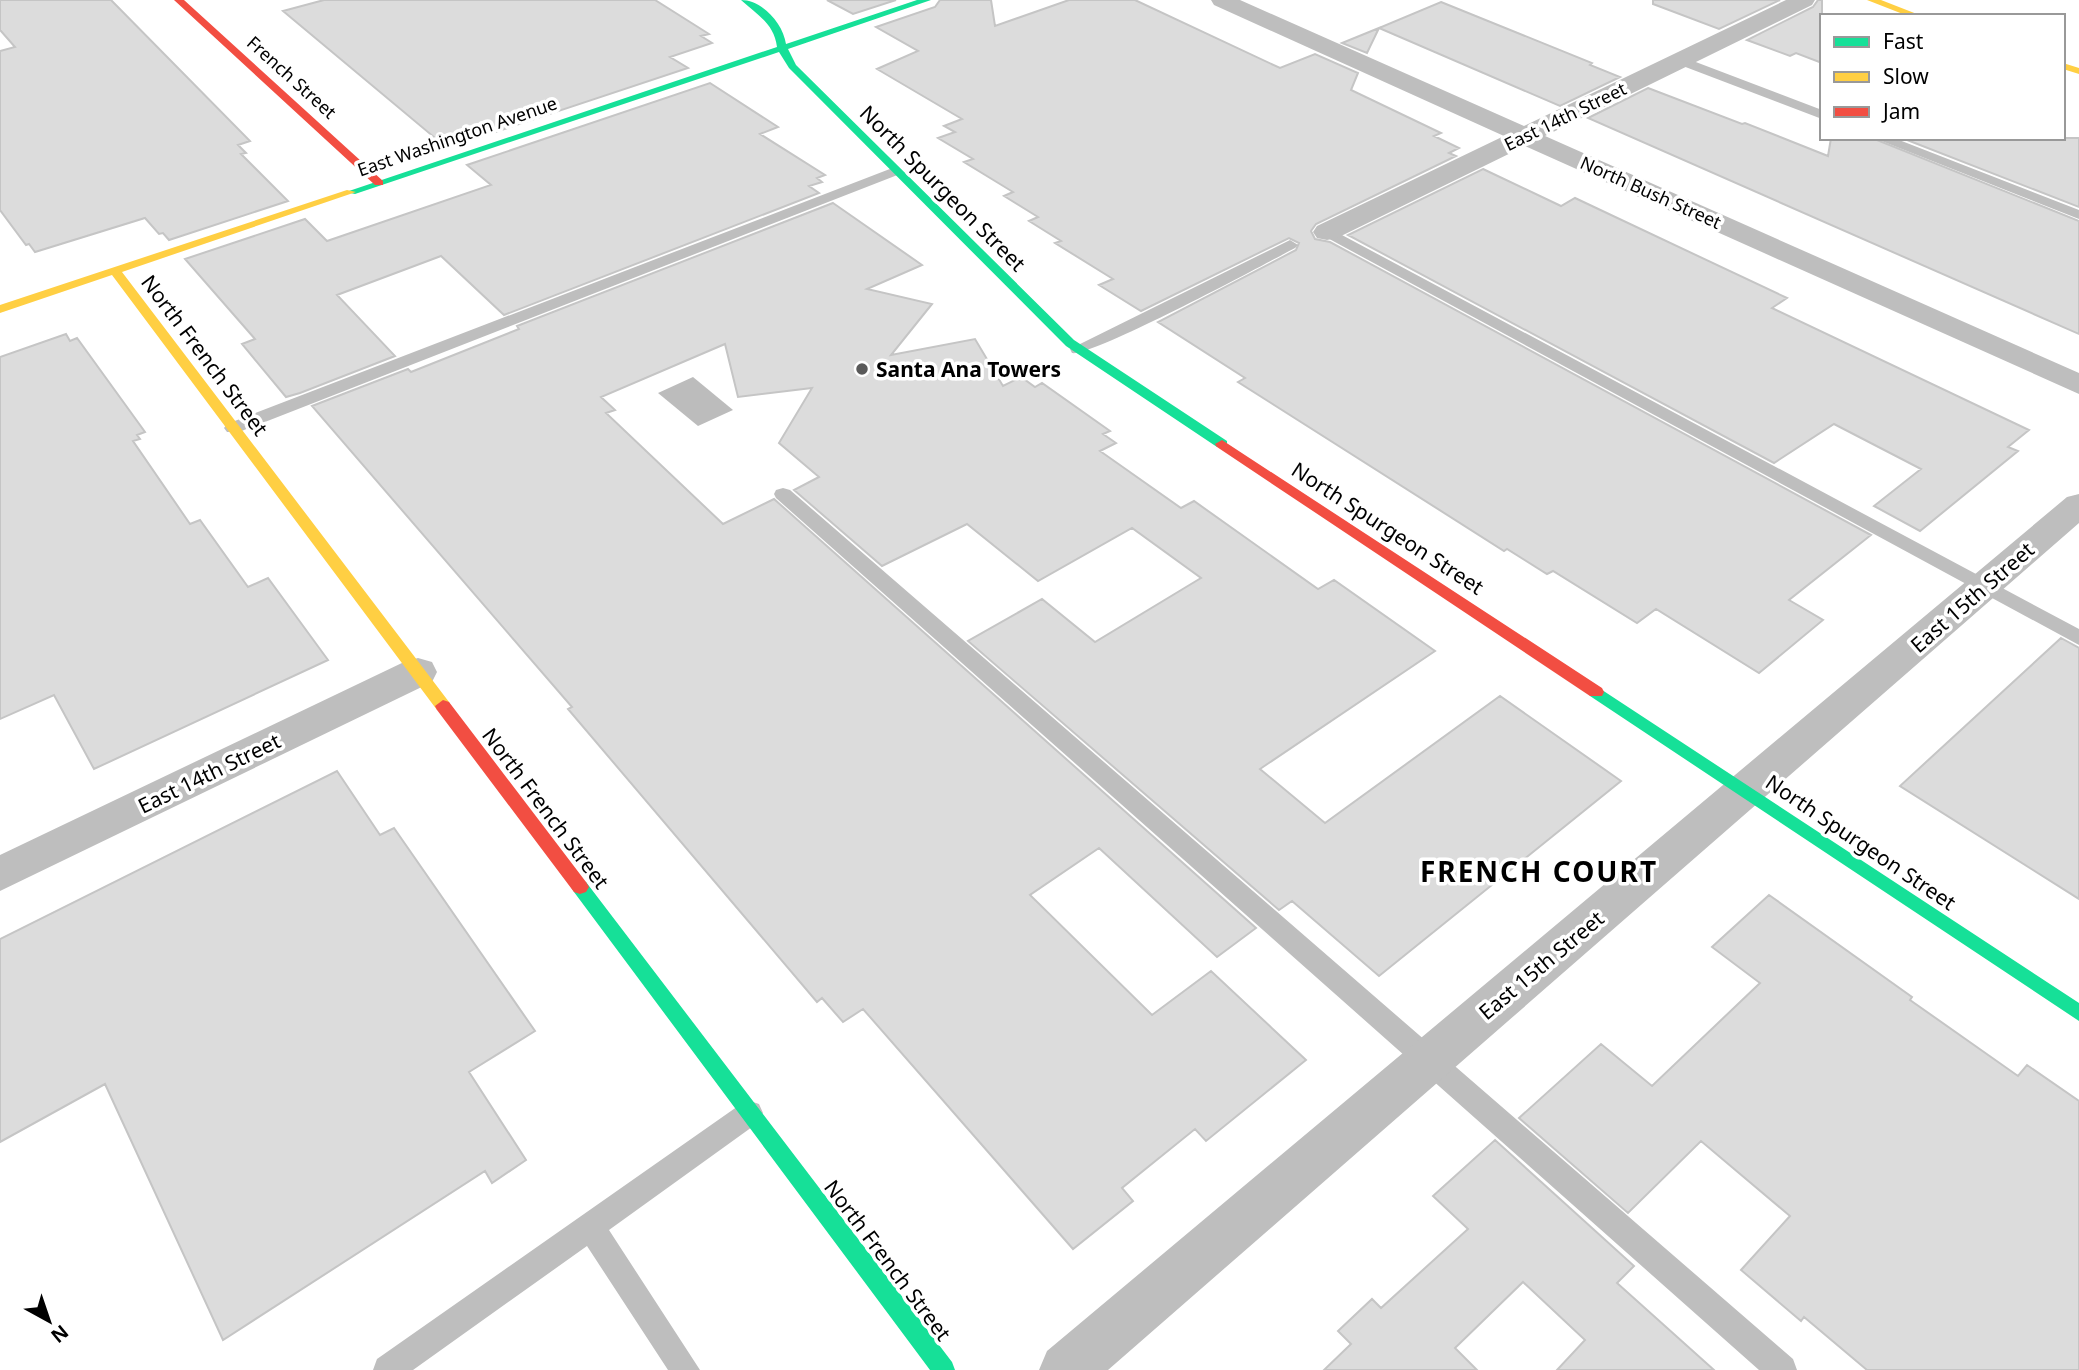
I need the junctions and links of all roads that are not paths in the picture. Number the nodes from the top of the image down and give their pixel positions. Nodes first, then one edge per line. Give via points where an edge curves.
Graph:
1 (179, 0) edge
2 (746, 0) edge
3 (926, 0) edge
4 (1222, 0) edge
5 (1804, 0) edge
6 (1872, 0) edge
7 (1912, 14) edge
8 (782, 48) junction
9 (1680, 60) junction
10 (1820, 114) edge
11 (1527, 135) junction
12 (1886, 140) edge
13 (895, 171) junction
14 (379, 183) junction
15 (2079, 215) edge
16 (1327, 232) joint
17 (1290, 245) dead end
18 (115, 271) junction
19 (0, 309) edge
20 (1078, 349) junction
21 (2079, 385) edge
22 (233, 428) junction
23 (783, 494) dead end
24 (2079, 505) edge
25 (1983, 587) junction
26 (2079, 638) edge
27 (418, 672) junction
28 (1746, 790) junction
29 (0, 874) edge
30 (2079, 1013) edge
31 (1429, 1060) junction
32 (750, 1113) junction
33 (590, 1227) junction
34 (388, 1370) edge
35 (685, 1370) edge
36 (944, 1370) edge
37 (1066, 1370) edge
38 (1782, 1370) edge

1 - 14 street, French Street
2 - 8 street, North Spurgeon Street via 780,33
3 - 8 street, East Washington Avenue
4 - 11 street, North Bush Street
5 - 9 street, East 14th Street
6 - 7 street
8 - 13 street, North Spurgeon Street via 792,66
8 - 14 street, East Washington Avenue
9 - 10 lane
9 - 11 street, East 14th Street
11 - 16 street, East 14th Street
11 - 21 street, North Bush Street
12 - 15 lane
13 - 20 street, North Spurgeon Street
13 - 22 lane
14 - 18 street, East Washington Avenue
16 - 25 lane
17 - 20 lane
18 - 19 street, East Washington Avenue
18 - 22 street, North French Street
20 - 28 street, North Spurgeon Street
22 - 27 street, North French Street
23 - 31 lane
24 - 25 street, East 15th Street
25 - 26 lane
25 - 28 street, East 15th Street
27 - 29 street, East 14th Street
27 - 32 street, North French Street
28 - 30 street, North Spurgeon Street
28 - 31 street, East 15th Street
31 - 37 street, East 15th Street
31 - 38 lane
32 - 33 lane
32 - 36 street, North French Street
33 - 34 lane
33 - 35 lane

